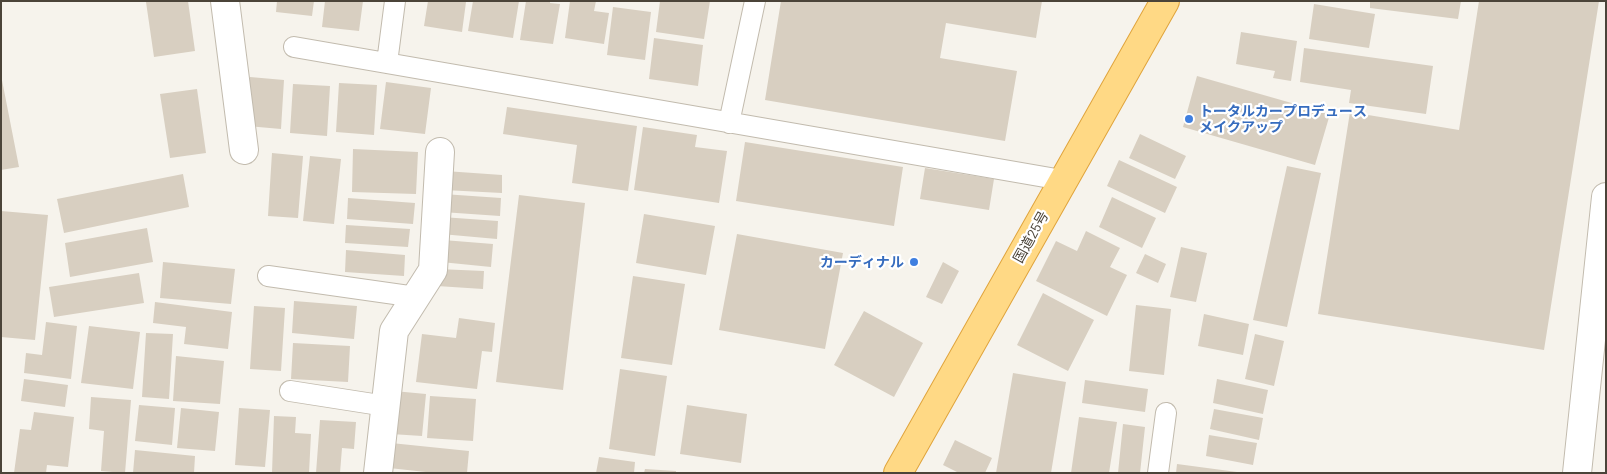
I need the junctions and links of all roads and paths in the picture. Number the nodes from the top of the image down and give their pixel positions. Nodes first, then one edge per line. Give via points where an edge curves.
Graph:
1 (225, 1) edge
2 (395, 1) edge
3 (754, 1) edge
4 (1165, 1) edge
5 (294, 47) dead end
6 (387, 63) junction
7 (729, 122) junction
8 (244, 150) dead end
9 (440, 152) dead end
10 (1062, 180) junction
11 (1605, 204) edge
12 (268, 276) dead end
13 (416, 297) junction
14 (290, 391) dead end
15 (386, 406) junction
16 (1166, 413) dead end
17 (378, 473) edge
18 (898, 473) edge
19 (1158, 473) edge
20 (1577, 473) edge

1 - 8 street
2 - 6 lane
3 - 7 lane
4 - 10 highway, 国道25号
5 - 6 lane
6 - 7 lane
7 - 10 lane
9 - 13 street via 433,270
10 - 18 highway, 国道25号
11 - 20 street
12 - 13 lane
13 - 15 street via 394,331
14 - 15 lane
15 - 17 street
16 - 19 lane

